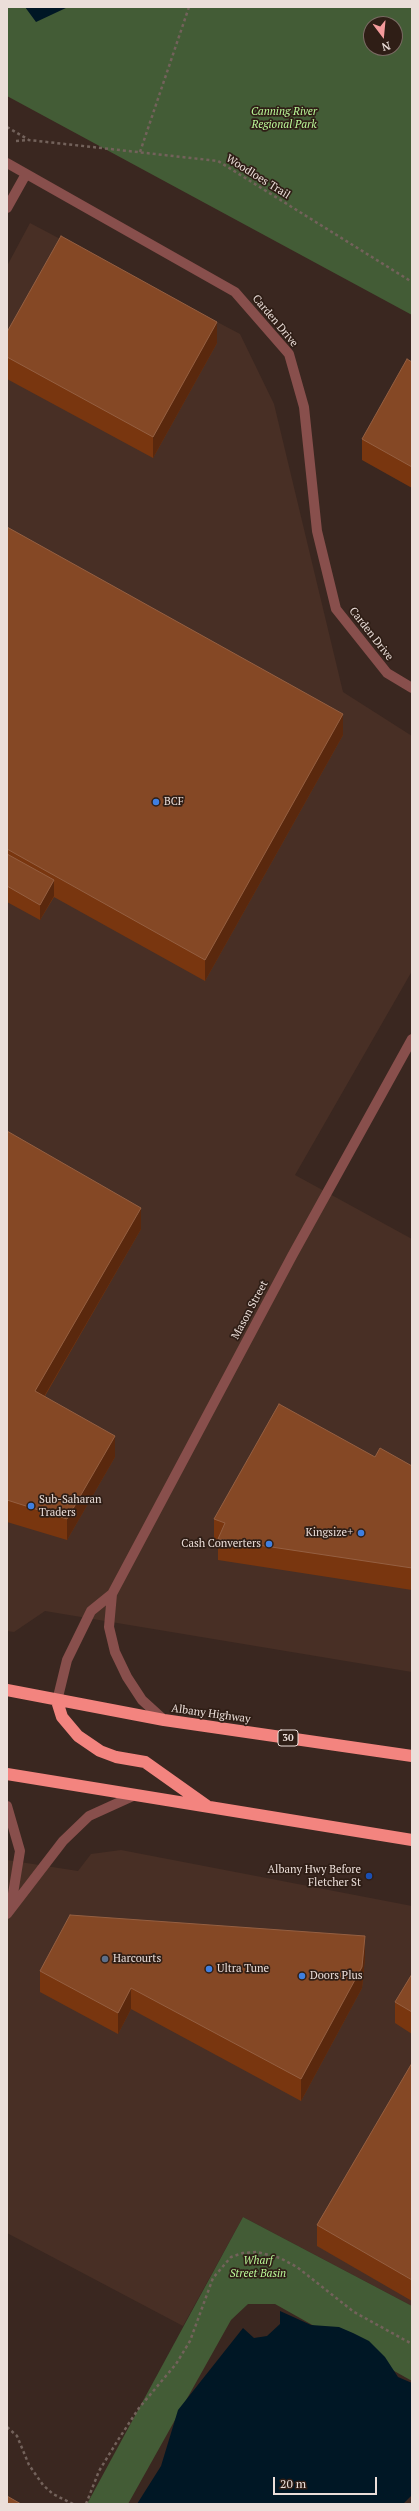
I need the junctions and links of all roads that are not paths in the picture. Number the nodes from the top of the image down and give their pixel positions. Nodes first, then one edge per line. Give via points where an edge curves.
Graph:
1 (7, 163) edge
2 (26, 174) junction
3 (7, 208) edge
4 (412, 688) edge
5 (412, 1039) edge
6 (112, 1594) junction
7 (7, 1690) edge
8 (57, 1701) junction
9 (164, 1720) junction
10 (412, 1756) edge
11 (7, 1774) edge
12 (133, 1796) junction
13 (7, 1806) edge
14 (209, 1808) junction
15 (412, 1840) edge
16 (9, 1910) edge

1 - 2 street, Carden Drive
2 - 3 street
2 - 4 street, Carden Drive via 235,292 289,354 304,407 317,531 336,609 387,673
5 - 6 street, Mason Street via 288,1263
6 - 8 street, Mason Street via 91,1611 73,1646 66,1660
6 - 9 street, Mason Street via 109,1627 115,1652 142,1700
7 - 8 highway, Albany Highway / 30
8 - 9 highway, Albany Highway / 30
8 - 14 highway via 62,1717 78,1736 100,1751 116,1757 146,1762
9 - 10 highway, Albany Highway / 30
11 - 12 highway
12 - 14 highway
12 - 16 street via 89,1816 63,1841
13 - 16 street via 20,1851
14 - 15 highway

